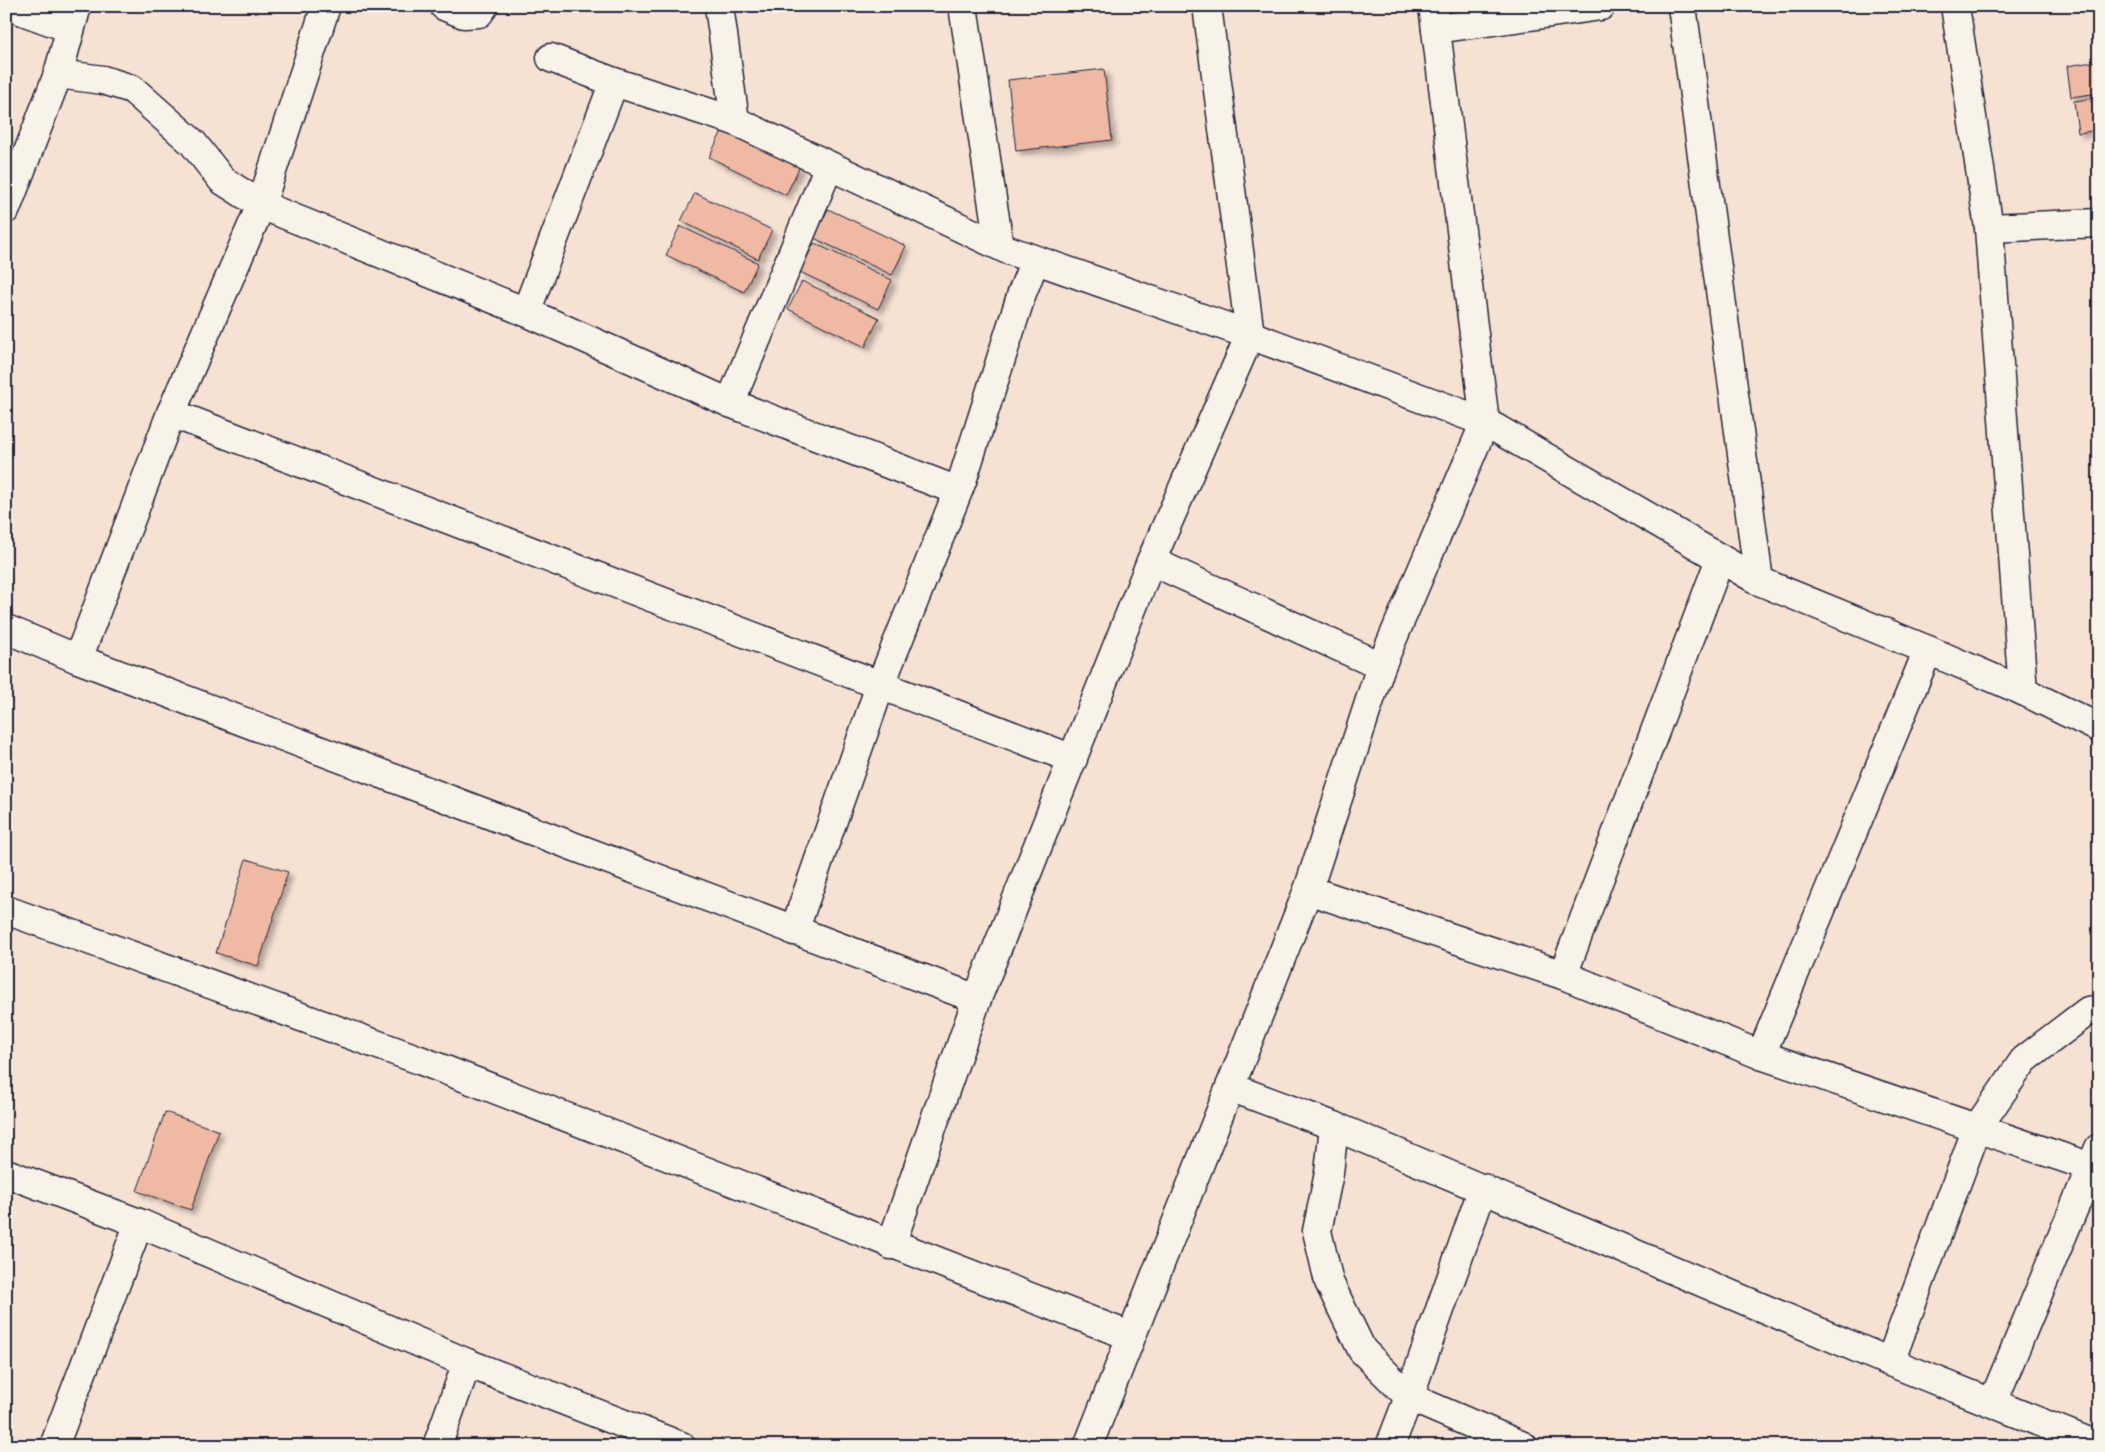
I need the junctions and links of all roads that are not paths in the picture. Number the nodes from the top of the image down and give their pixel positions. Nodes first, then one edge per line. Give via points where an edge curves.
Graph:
1 (9, 6) edge
2 (326, 6) edge
3 (444, 6) edge
4 (484, 6) edge
5 (719, 6) edge
6 (963, 6) edge
7 (1207, 6) edge
8 (1601, 6) edge
9 (1682, 6) edge
10 (1955, 6) edge
11 (73, 17) edge
12 (1435, 17) edge
13 (551, 58) dead end
14 (58, 74) junction
15 (614, 82) junction
16 (735, 121) junction
17 (829, 166) junction
18 (262, 205) junction
19 (6, 208) edge
20 (2099, 223) edge
21 (1989, 228) junction
22 (999, 245) junction
23 (1035, 260) junction
24 (526, 312) junction
25 (1250, 335) junction
26 (730, 403) junction
27 (171, 413) junction
28 (1484, 422) junction
29 (958, 491) junction
30 (1720, 559) junction
31 (1151, 560) junction
32 (1759, 581) junction
33 (6, 629) edge
34 (1928, 650) junction
35 (78, 659) junction
36 (1381, 666) junction
37 (880, 686) junction
38 (2022, 691) junction
39 (2099, 728) edge
40 (1073, 760) junction
41 (1308, 890) junction
42 (6, 910) edge
43 (794, 931) junction
44 (1563, 975) junction
45 (977, 1000) junction
46 (2099, 1009) edge
47 (1761, 1055) junction
48 (1230, 1087) junction
49 (1334, 1126) junction
50 (1977, 1128) junction
51 (2095, 1158) edge
52 (6, 1174) edge
53 (1483, 1188) junction
54 (139, 1223) junction
55 (891, 1245) junction
56 (1130, 1336) junction
57 (1890, 1362) junction
58 (468, 1363) junction
59 (1409, 1397) junction
60 (1993, 1402) junction
61 (54, 1446) edge
62 (437, 1446) edge
63 (681, 1446) edge
64 (1088, 1446) edge
65 (1390, 1446) edge
66 (1523, 1446) edge
67 (2099, 1446) edge

1 - 11 street
2 - 18 street
3 - 4 street via 464,14 479,13
5 - 16 street
6 - 22 street
7 - 25 street
8 - 12 street
9 - 32 street
10 - 21 street
11 - 14 street
12 - 28 street
13 - 15 street
14 - 18 street via 103,80 132,89 193,143 222,180
14 - 19 street
15 - 16 street
15 - 24 street
16 - 17 street
17 - 22 street
17 - 26 street
18 - 24 street
18 - 27 street
20 - 21 street
21 - 38 street
22 - 23 street
23 - 25 street
23 - 29 street
24 - 26 street
25 - 28 street
25 - 31 street
26 - 29 street
27 - 35 street
27 - 37 street
28 - 30 street
28 - 36 street
29 - 37 street
30 - 32 street
30 - 44 street
31 - 36 street
31 - 40 street
32 - 34 street
33 - 35 street
34 - 38 street
34 - 47 street
35 - 43 street
36 - 41 street
37 - 40 street
37 - 43 street
38 - 39 street
40 - 45 street
41 - 44 street
41 - 48 street
42 - 55 street via 418,1059
43 - 45 street
44 - 47 street
45 - 55 street
46 - 50 street via 2088,1011 2024,1060
47 - 50 street
48 - 49 street
48 - 56 street
49 - 53 street
49 - 59 street via 1318,1231 1329,1282 1362,1350
50 - 51 street
50 - 57 street
51 - 60 street
52 - 54 street
53 - 57 street
53 - 59 street
54 - 58 street
54 - 61 street
55 - 56 street
56 - 64 street
57 - 60 street
58 - 62 street
58 - 63 street
59 - 65 street
59 - 66 street
60 - 67 street

